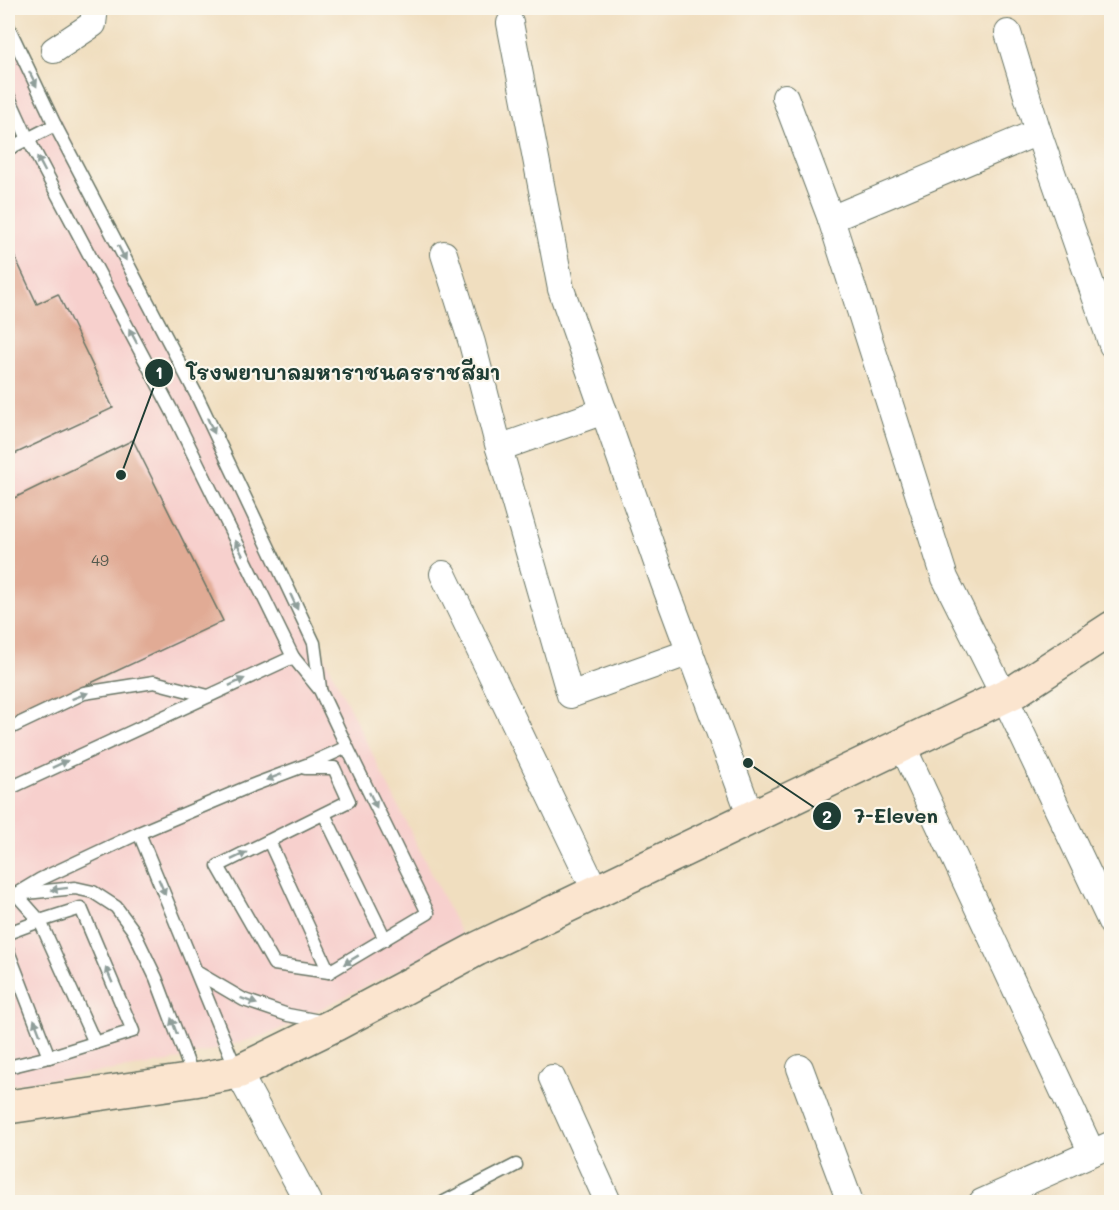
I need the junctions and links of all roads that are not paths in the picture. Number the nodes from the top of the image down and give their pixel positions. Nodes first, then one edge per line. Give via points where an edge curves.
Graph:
1 (95, 8) edge
2 (510, 23) dead end
3 (8, 26) edge
4 (1008, 33) dead end
5 (54, 50) dead end
6 (8, 95) edge
7 (785, 98) dead end
8 (55, 126) junction
9 (1038, 132) junction
10 (28, 139) junction
11 (8, 149) edge
12 (831, 219) junction
13 (444, 254) dead end
14 (1112, 345) edge
15 (604, 411) junction
16 (500, 448) junction
17 (443, 574) dead end
18 (1110, 633) edge
19 (690, 652) junction
20 (293, 657) junction
21 (320, 690) junction
22 (208, 696) junction
23 (1004, 696) junction
24 (8, 729) edge
25 (902, 745) junction
26 (347, 747) junction
27 (296, 769) junction
28 (8, 789) edge
29 (324, 814) junction
30 (751, 817) junction
31 (140, 833) junction
32 (269, 842) junction
33 (596, 892) junction
34 (12, 896) edge
35 (40, 921) junction
36 (1112, 924) edge
37 (8, 933) edge
38 (385, 939) junction
39 (8, 951) edge
40 (330, 972) junction
41 (198, 973) junction
42 (336, 1024) junction
43 (95, 1043) junction
44 (49, 1056) junction
45 (8, 1067) edge
46 (800, 1068) dead end
47 (238, 1072) junction
48 (552, 1078) dead end
49 (194, 1080) junction
50 (8, 1107) edge
51 (1102, 1149) edge
52 (516, 1165) dead end
53 (308, 1203) edge
54 (444, 1203) edge
55 (608, 1203) edge
56 (850, 1203) edge
57 (982, 1203) edge

1 - 5 street via 93,24
2 - 15 street via 561,289
3 -> 8 lane
4 - 9 street
6 - 10 lane
7 - 12 street
8 - 10 lane
8 -> 21 lane via 197,396 314,644
9 - 12 street
9 - 14 street
10 - 11 lane
20 -> 10 lane via 173,413
12 - 23 street via 945,578
13 - 16 street
15 - 16 street
15 - 19 street
16 - 19 street via 570,695
17 - 33 street
18 - 23 street
19 - 30 street
20 - 21 lane
22 -> 20 lane
21 - 26 lane
24 -> 22 lane via 84,693 154,682
28 -> 22 lane
23 - 25 street
23 - 36 street
25 - 30 street
25 - 51 street
26 - 27 lane
26 -> 38 lane via 428,913
27 - 29 lane via 334,768 349,801
27 -> 31 lane
29 - 32 lane
29 - 38 lane
30 - 33 street
31 - 34 lane
31 -> 41 lane
32 - 40 lane
40 -> 32 lane via 274,964 218,866
33 - 42 street via 477,949
34 - 35 lane
49 -> 34 lane via 156,978 133,930 116,907 93,892 75,888
35 - 37 lane
35 - 43 lane
43 -> 35 lane via 133,1031 81,908
38 -> 40 lane
44 -> 39 lane
41 -> 42 lane via 244,1000 288,1015
41 - 47 lane
42 - 47 street
43 - 44 lane
44 - 45 lane
46 - 56 street
47 - 49 street
47 - 53 street
48 - 55 street
49 - 50 street
51 - 57 street
52 - 54 lane

